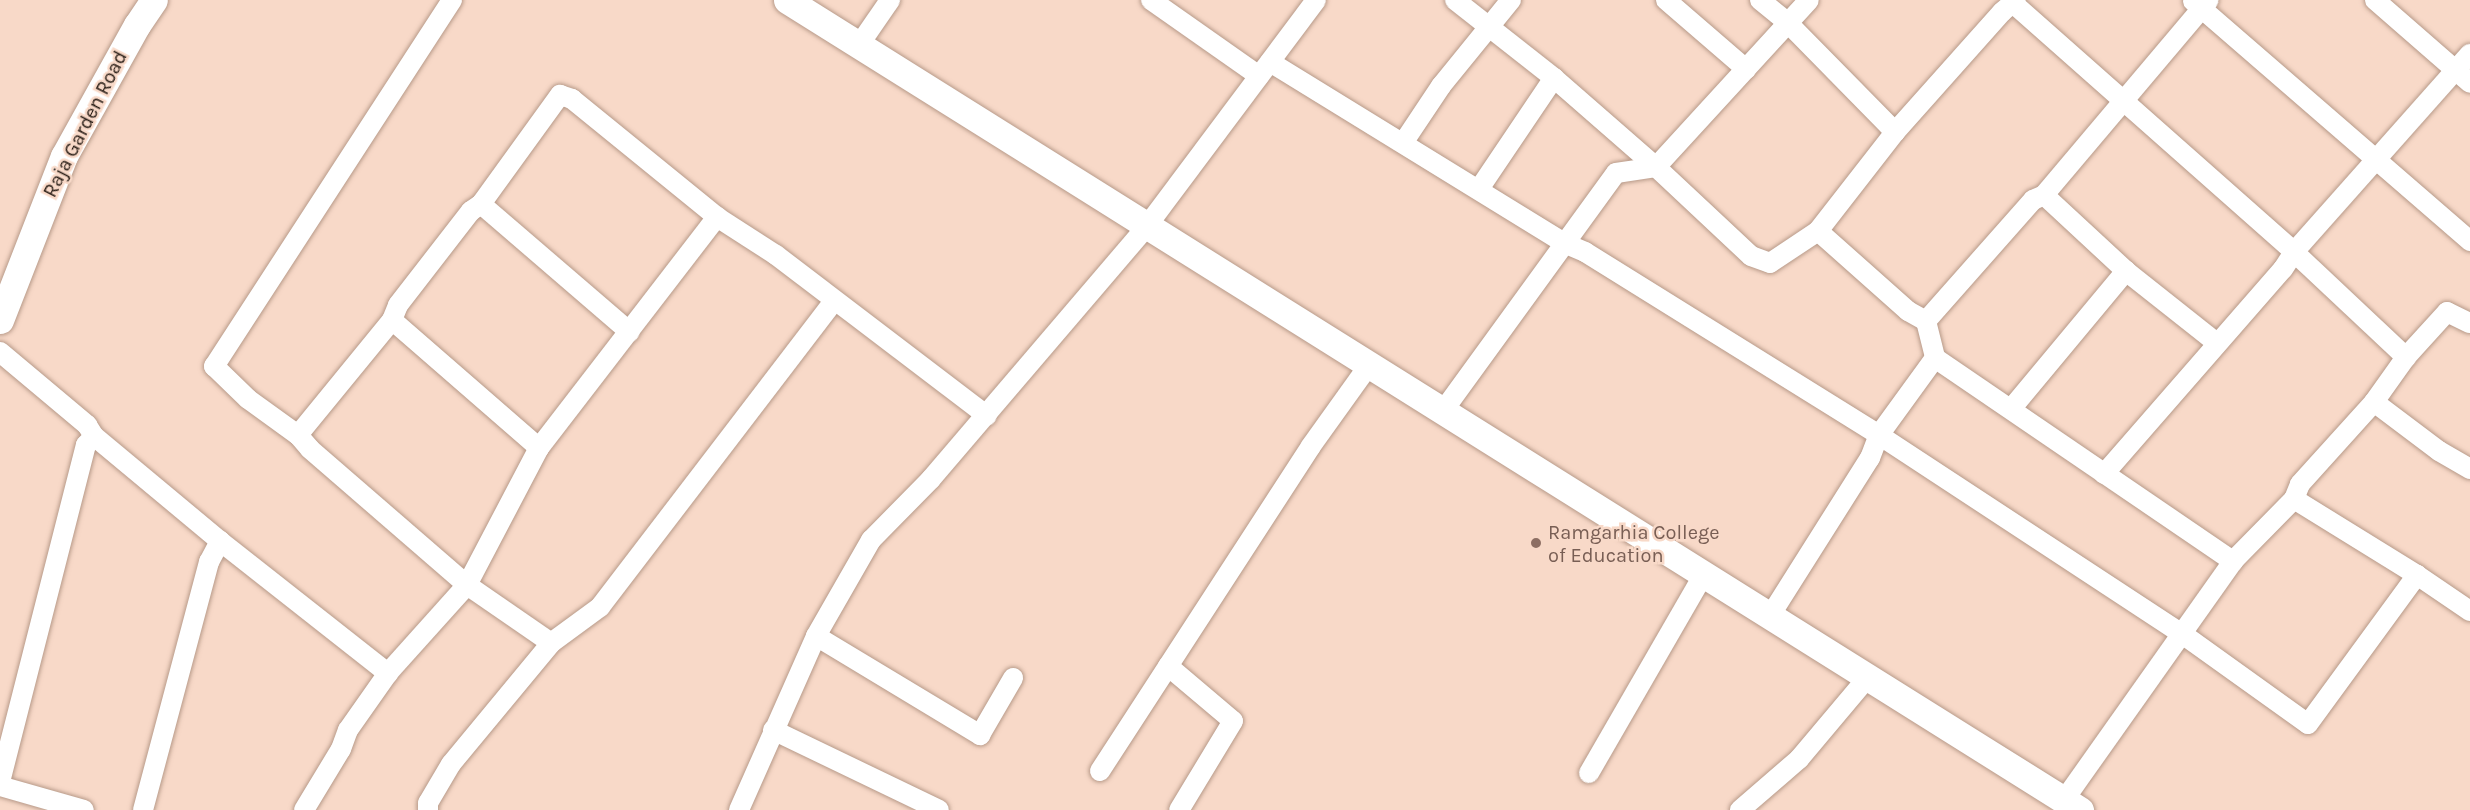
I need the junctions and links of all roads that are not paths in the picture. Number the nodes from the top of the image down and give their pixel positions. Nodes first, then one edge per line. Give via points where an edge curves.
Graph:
1 (154, 0) edge
2 (452, 0) edge
3 (786, 0) edge
4 (890, 0) edge
5 (1151, 0) edge
6 (1316, 0) edge
7 (1455, 0) edge
8 (1511, 0) edge
9 (1666, 0) edge
10 (1760, 0) edge
11 (1809, 0) edge
12 (2375, 0) edge
13 (2015, 2) edge
14 (2200, 3) edge
15 (1788, 23) junction
16 (1488, 26) junction
17 (859, 45) junction
18 (2470, 54) edge
19 (1264, 69) junction
20 (1746, 69) junction
21 (2463, 77) edge
22 (1554, 78) junction
23 (2123, 98) junction
24 (1895, 132) junction
25 (1403, 143) junction
26 (2376, 161) junction
27 (1656, 167) junction
28 (1479, 189) junction
29 (2044, 195) junction
30 (481, 204) junction
31 (717, 217) junction
32 (1148, 226) junction
33 (1818, 231) junction
34 (2470, 241) edge
35 (1564, 243) junction
36 (2294, 252) junction
37 (2126, 271) junction
38 (834, 301) junction
39 (0, 320) edge
40 (392, 320) junction
41 (1926, 321) junction
42 (2470, 323) edge
43 (630, 332) junction
44 (2217, 343) junction
45 (0, 352) edge
46 (2406, 357) junction
47 (1935, 358) junction
48 (1370, 365) junction
49 (2374, 402) junction
50 (2011, 409) junction
51 (1443, 411) junction
52 (987, 416) junction
53 (298, 435) junction
54 (1879, 435) junction
55 (94, 436) junction
56 (539, 448) junction
57 (2470, 469) edge
58 (2104, 474) junction
59 (2295, 498) junction
60 (220, 541) junction
61 (2233, 561) junction
62 (1704, 574) junction
63 (2417, 575) junction
64 (467, 585) junction
65 (2470, 611) edge
66 (1770, 616) junction
67 (2181, 633) junction
68 (816, 636) junction
69 (551, 643) junction
70 (1168, 666) junction
71 (388, 673) junction
72 (1868, 677) junction
73 (1013, 678) dead end
74 (773, 730) junction
75 (1100, 771) dead end
76 (1589, 772) dead end
77 (0, 784) edge
78 (2072, 805) edge
79 (84, 810) edge
80 (143, 810) edge
81 (304, 810) edge
82 (428, 810) edge
83 (739, 810) edge
84 (939, 810) edge
85 (1179, 810) edge
86 (1740, 810) edge

1 - 39 main road, Raja Garden Road via 136,25 64,156
2 - 53 street via 214,366 248,399
3 - 17 main road
4 - 17 street
5 - 19 street
6 - 19 street
7 - 16 street
8 - 16 street
9 - 20 street
10 - 15 street
11 - 15 street
12 - 21 street
13 - 23 street
13 - 24 street
14 - 23 street
14 - 26 street
15 - 20 street
15 - 24 street
16 - 22 street
16 - 25 street
17 - 32 main road
18 - 21 street
19 - 25 street
19 - 32 street
20 - 27 street
21 - 26 street
22 - 27 street
22 - 28 street
23 - 29 street
23 - 36 street
24 - 33 street
25 - 28 street
26 - 34 street
26 - 36 street
27 - 33 street via 1751,256 1770,263
27 - 35 street via 1616,173
28 - 35 street
29 - 37 street
29 - 41 street via 2033,200
30 - 31 street via 560,95 572,99
30 - 40 street via 471,211 398,305
30 - 43 street
31 - 38 street via 776,255
31 - 43 street
32 - 48 main road
32 - 52 street
33 - 41 street via 1908,311
35 - 51 street
35 - 54 street via 1585,252
36 - 44 street
36 - 46 street
37 - 44 street
37 - 50 street
38 - 52 street
38 - 69 street via 600,607
40 - 53 street
40 - 56 street
41 - 47 street
42 - 46 street via 2447,312
43 - 56 street
44 - 58 street
45 - 55 street via 87,425
46 - 49 street
47 - 50 street
47 - 54 street
48 - 51 main road
48 - 70 street via 1311,446
49 - 57 street
49 - 59 street via 2300,484
50 - 58 street
51 - 62 main road
52 - 68 street via 872,540
53 - 64 street
54 - 66 street via 1870,458
54 - 67 street
55 - 60 street
55 - 77 street via 86,445
56 - 64 street
58 - 61 street
59 - 61 street
59 - 63 street
60 - 71 street
60 - 80 street via 209,562
61 - 67 street
62 - 66 main road
62 - 76 street
63 - 65 street
63 - 67 street via 2308,724
64 - 69 street
64 - 71 street
66 - 72 main road
67 - 78 street
68 - 73 street via 980,735
68 - 74 street
69 - 82 street via 451,764 428,803
70 - 75 street
70 - 85 street via 1233,721
71 - 81 street via 348,730 341,749
72 - 78 main road
72 - 86 street via 1800,759
74 - 83 street
74 - 84 street
77 - 79 street

